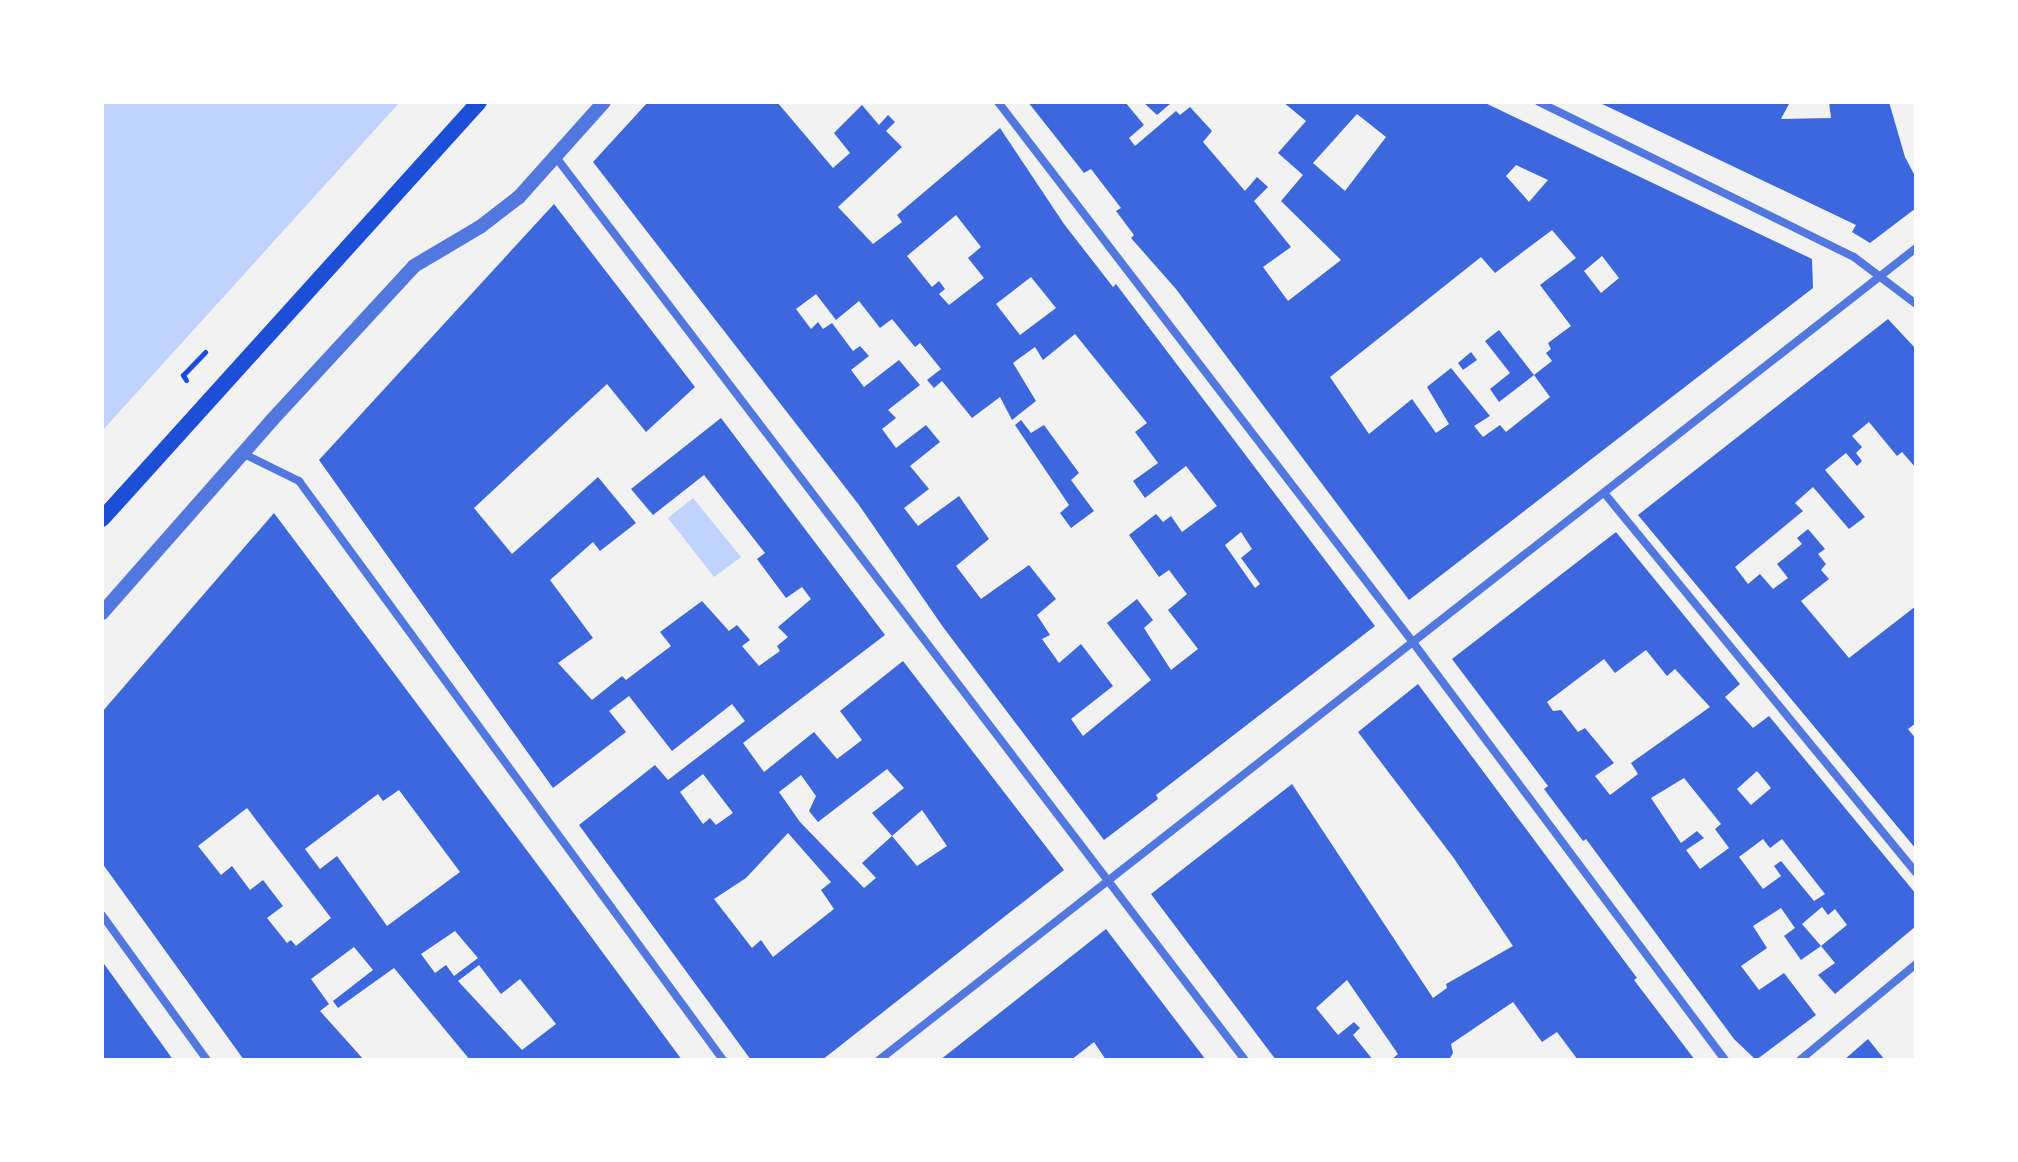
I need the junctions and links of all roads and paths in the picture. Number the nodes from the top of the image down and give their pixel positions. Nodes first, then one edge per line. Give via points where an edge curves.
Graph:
1 (479, 102) edge
2 (604, 102) edge
3 (998, 102) edge
4 (1539, 102) edge
5 (555, 156) junction
6 (1916, 248) edge
7 (1879, 276) junction
8 (1916, 304) edge
9 (242, 453) junction
10 (1605, 494) junction
11 (102, 519) edge
12 (102, 613) edge
13 (1412, 641) junction
14 (1916, 872) edge
15 (1108, 880) junction
16 (102, 915) edge
17 (1916, 964) edge
18 (207, 1060) edge
19 (723, 1060) edge
20 (879, 1060) edge
21 (1245, 1060) edge
22 (1725, 1060) edge
23 (1800, 1060) edge

1 - 11 main road
2 - 5 street
3 - 13 street
4 - 7 street via 1854,257
5 - 9 street via 503,211 414,266
5 - 15 street
6 - 7 street
7 - 8 street
7 - 10 street
9 - 12 street
9 - 19 street via 299,481
10 - 13 street
10 - 14 street
13 - 15 street
13 - 22 street
15 - 20 street
15 - 21 street
16 - 18 street
17 - 23 street

